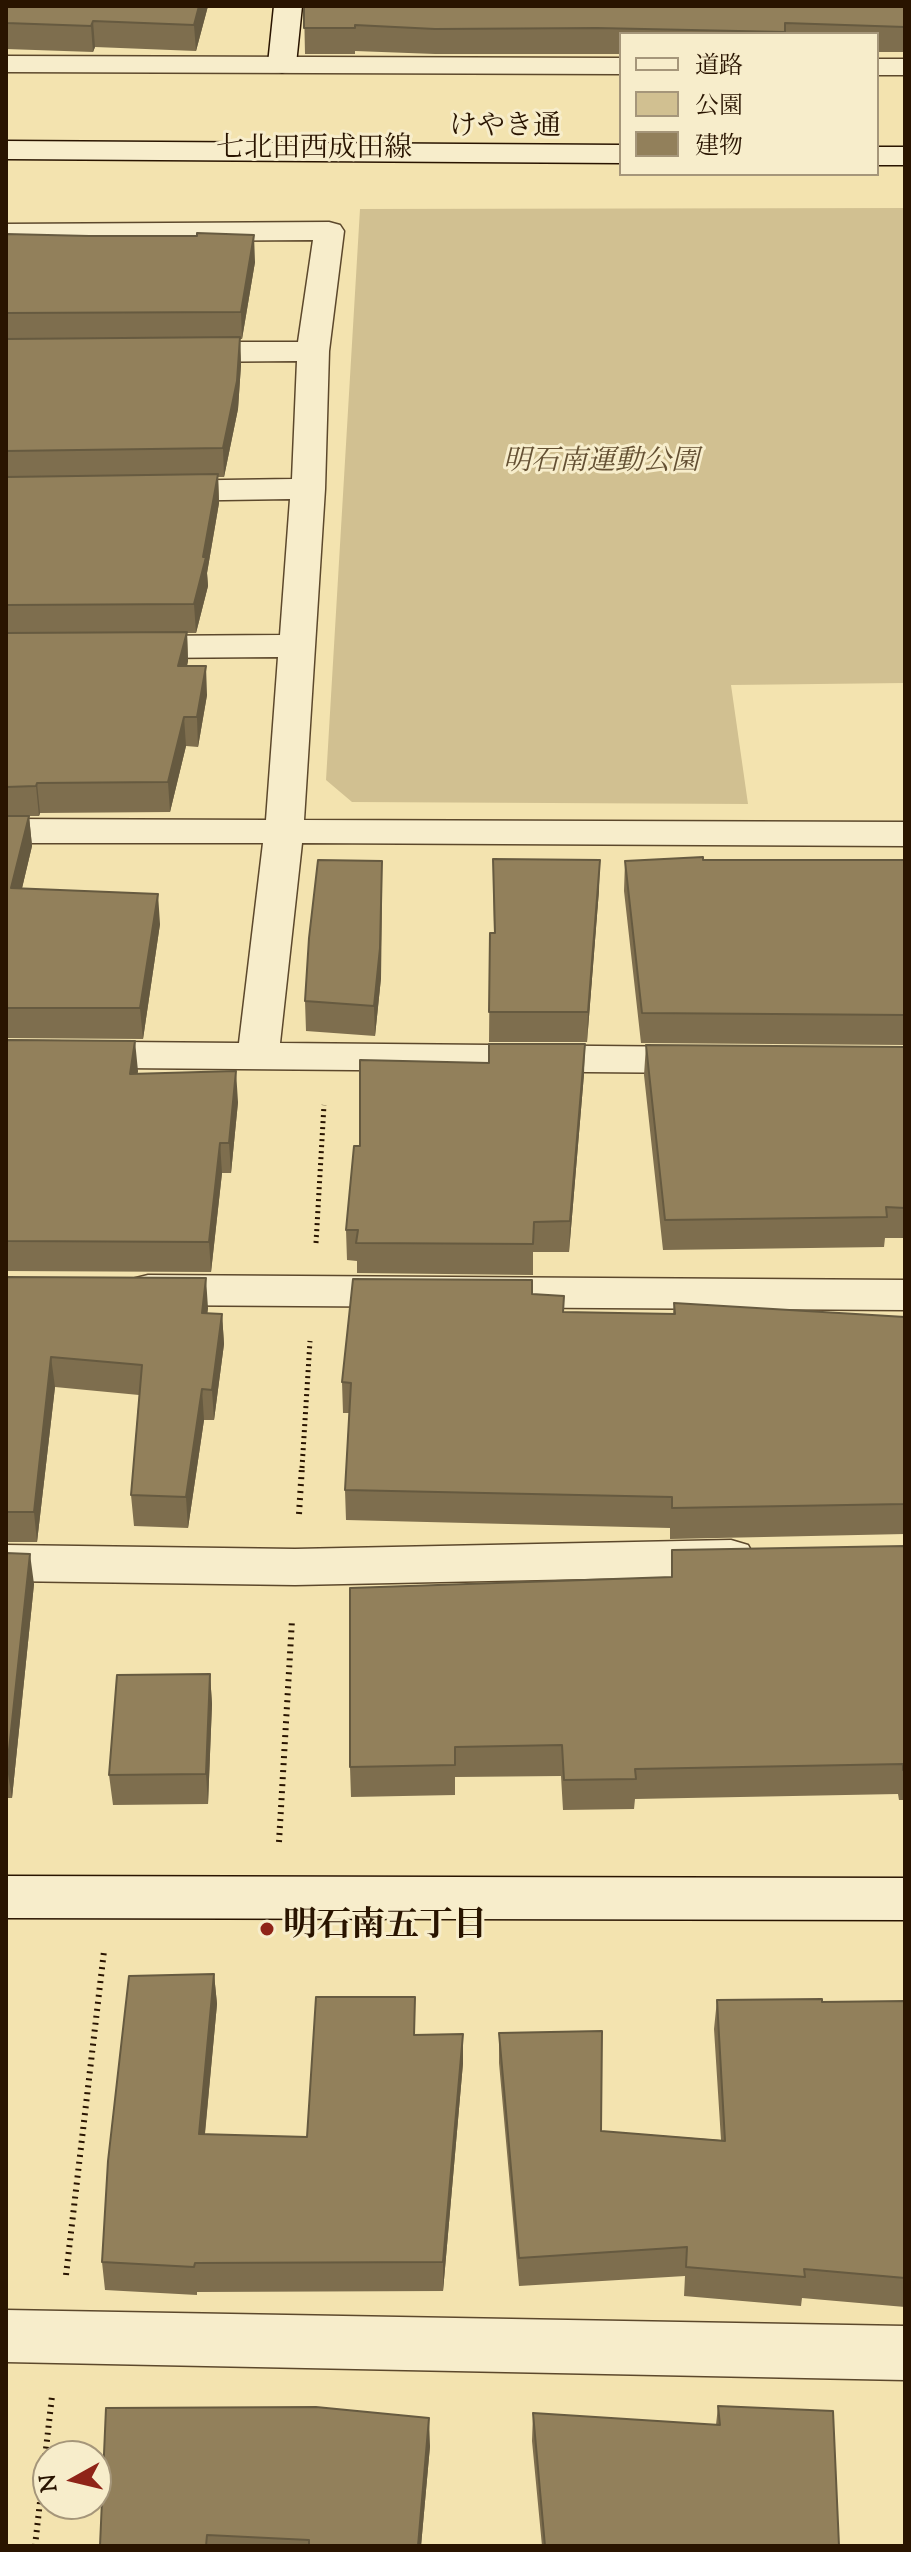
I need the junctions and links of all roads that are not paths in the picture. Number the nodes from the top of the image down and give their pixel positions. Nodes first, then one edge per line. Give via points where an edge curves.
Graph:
1 (288, 6) edge
2 (6, 64) edge
3 (282, 64) junction
4 (619, 66) edge
5 (879, 67) edge
6 (905, 67) edge
7 (6, 127) edge
8 (619, 129) edge
9 (879, 129) edge
10 (905, 129) edge
11 (6, 150) edge
12 (619, 154) edge
13 (879, 156) edge
14 (905, 156) edge
15 (6, 233) edge
16 (313, 351) junction
17 (144, 352) edge
18 (308, 489) junction
19 (133, 491) edge
20 (295, 646) junction
21 (6, 648) edge
22 (6, 831) edge
23 (284, 831) junction
24 (905, 834) edge
25 (6, 1054) edge
26 (258, 1056) junction
27 (733, 1060) edge
28 (114, 1289) edge
29 (905, 1295) edge
30 (780, 1557) edge
31 (6, 1563) edge
32 (6, 1897) edge
33 (905, 1899) edge
34 (32, 2336) edge
35 (905, 2353) edge

1 - 3 street
2 - 3 street
3 - 4 street
5 - 6 street
7 - 8 street, けやき通
9 - 10 street
11 - 12 street, 七北田西成田線
13 - 14 street
15 - 16 street via 329,231
16 - 17 street
16 - 18 street
18 - 19 street
18 - 20 street
20 - 21 street
20 - 23 street
22 - 23 street
23 - 24 street
23 - 26 street
25 - 26 street
26 - 27 street
28 - 29 street
30 - 31 street via 295,1567
32 - 33 street
34 - 35 street

